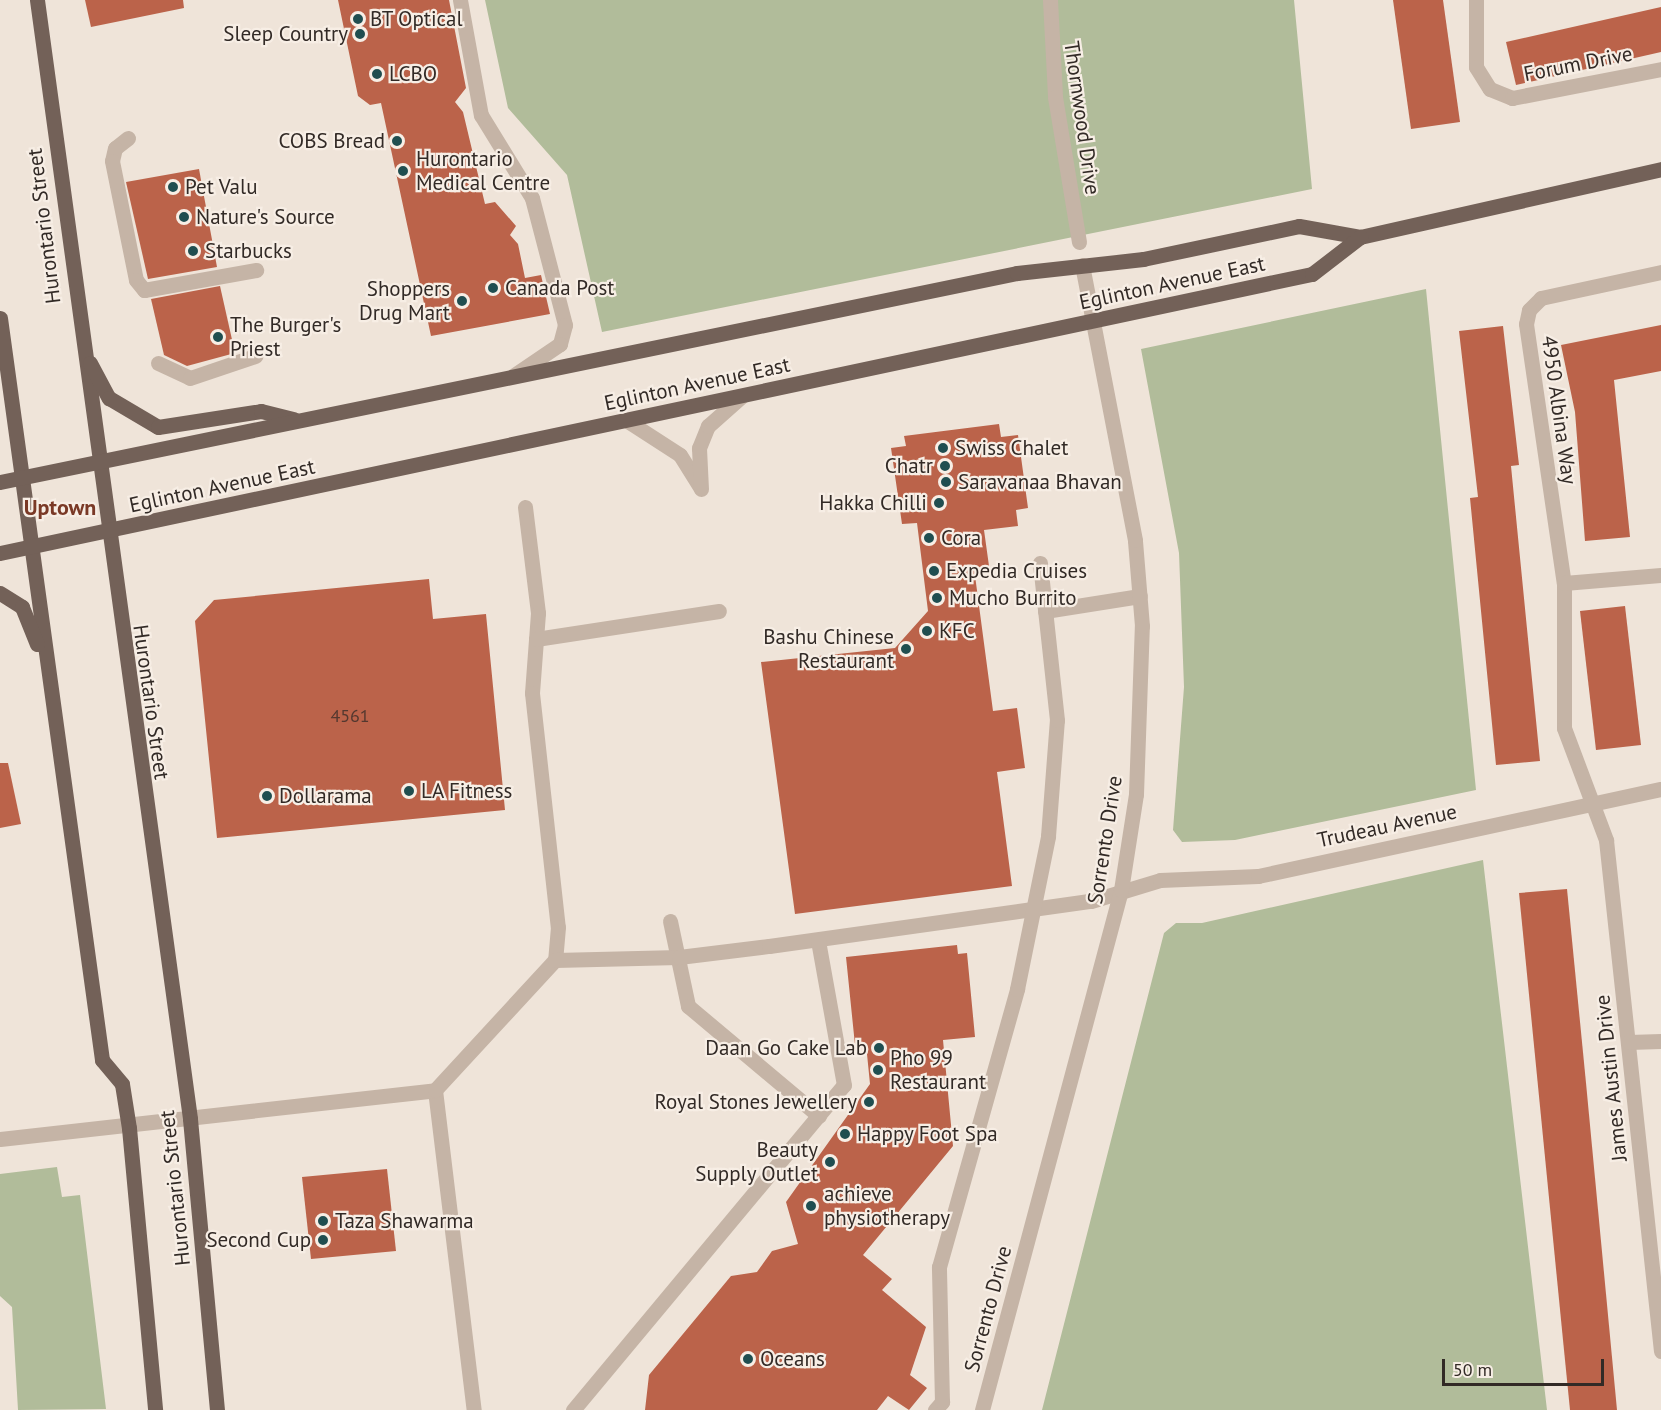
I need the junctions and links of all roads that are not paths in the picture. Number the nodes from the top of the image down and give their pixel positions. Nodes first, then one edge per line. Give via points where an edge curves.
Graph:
1 (37, 0) edge
2 (460, 0) edge
3 (1050, 0) edge
4 (1476, 0) edge
5 (1661, 69) edge
6 (128, 138) dead end
7 (1661, 168) edge
8 (1360, 237) junction
9 (1079, 242) dead end
10 (1082, 265) junction
11 (256, 270) dead end
12 (1661, 272) edge
13 (74, 297) junction
14 (1093, 321) junction
15 (1, 328) edge
16 (255, 356) dead end
17 (158, 363) dead end
18 (513, 376) junction
19 (742, 396) junction
20 (297, 420) junction
21 (626, 420) junction
22 (96, 462) junction
23 (21, 477) junction
24 (0, 482) edge
25 (525, 507) dead end
26 (106, 531) junction
27 (31, 547) junction
28 (0, 553) edge
29 (1040, 563) dead end
30 (1661, 575) edge
31 (1564, 583) junction
32 (0, 593) edge
33 (1140, 596) junction
34 (719, 611) dead end
35 (1045, 611) junction
36 (536, 639) junction
37 (50, 694) junction
38 (1661, 789) edge
39 (1595, 802) junction
40 (1121, 890) junction
41 (1036, 909) junction
42 (670, 921) dead end
43 (818, 940) junction
44 (679, 957) junction
45 (555, 960) junction
46 (1661, 1041) edge
47 (1629, 1042) junction
48 (435, 1090) junction
49 (819, 1116) junction
50 (190, 1119) junction
51 (129, 1128) junction
52 (0, 1139) edge
53 (1661, 1351) edge
54 (155, 1410) edge
55 (217, 1410) edge
56 (474, 1410) edge
57 (573, 1410) edge
58 (934, 1410) edge
59 (982, 1410) edge

1 - 13 main road, Hurontario Street
2 - 18 street via 481,115 532,198 565,326 560,344
3 - 9 street, Thornwood Drive via 1055,97
4 - 5 street, Forum Drive via 1476,67 1490,89 1512,98
6 - 11 street via 115,148 112,161 136,280 144,290
7 - 8 main road, Eglinton Avenue East
8 - 10 main road, Eglinton Avenue East via 1299,226 1143,259
8 - 14 main road, Eglinton Avenue East via 1312,274
10 - 14 street, Sorrento Drive
10 - 18 main road, Eglinton Avenue East via 1017,273
12 - 31 street, 4950 Albina Way via 1558,293 1528,310 1526,339
13 - 20 main road via 94,378 138,420 158,427 189,426 261,411
13 - 22 main road, Hurontario Street
14 - 19 main road, Eglinton Avenue East
14 - 33 street, Sorrento Drive via 1129,505
15 - 23 main road, Hurontario Street
16 - 17 street via 190,378
18 - 20 main road, Eglinton Avenue East
19 - 21 main road, Eglinton Avenue East
19 - 21 street via 708,426 699,448 701,489 680,455
20 - 22 main road, Eglinton Avenue East
21 - 26 main road, Eglinton Avenue East
22 - 23 main road, Eglinton Avenue East
22 - 26 main road, Hurontario Street
23 - 24 main road, Eglinton Avenue East
23 - 27 main road, Hurontario Street
25 - 36 street via 538,613
26 - 27 main road, Eglinton Avenue East
26 - 50 main road, Hurontario Street
27 - 28 main road, Eglinton Avenue East
27 - 37 main road, Hurontario Street
29 - 35 street
30 - 31 street
31 - 39 street, 4950 Albina Way via 1564,728
32 - 37 main road via 22,607
33 - 35 street
33 - 40 street, Sorrento Drive via 1139,752
34 - 36 street
35 - 41 street via 1057,720
36 - 45 street via 532,693 558,927
37 - 51 main road, Hurontario Street via 102,1060 122,1084
38 - 39 street, Trudeau Avenue
39 - 40 street, Trudeau Avenue via 1258,876 1160,880
39 - 47 street, James Austin Drive via 1606,840
40 - 41 street, Trudeau Avenue via 1091,901
40 - 59 street, Sorrento Drive
41 - 43 street, Trudeau Avenue
41 - 58 street via 977,1144 939,1267 942,1402
42 - 44 street
43 - 44 street, Trudeau Avenue
43 - 49 street via 844,1085
44 - 45 street, Trudeau Avenue
44 - 49 street via 688,1006
45 - 48 street
46 - 47 street
47 - 53 street, James Austin Drive
48 - 50 street
48 - 56 street
49 - 57 street
50 - 51 street
50 - 55 main road, Hurontario Street
51 - 52 street via 97,1126
51 - 54 main road, Hurontario Street

